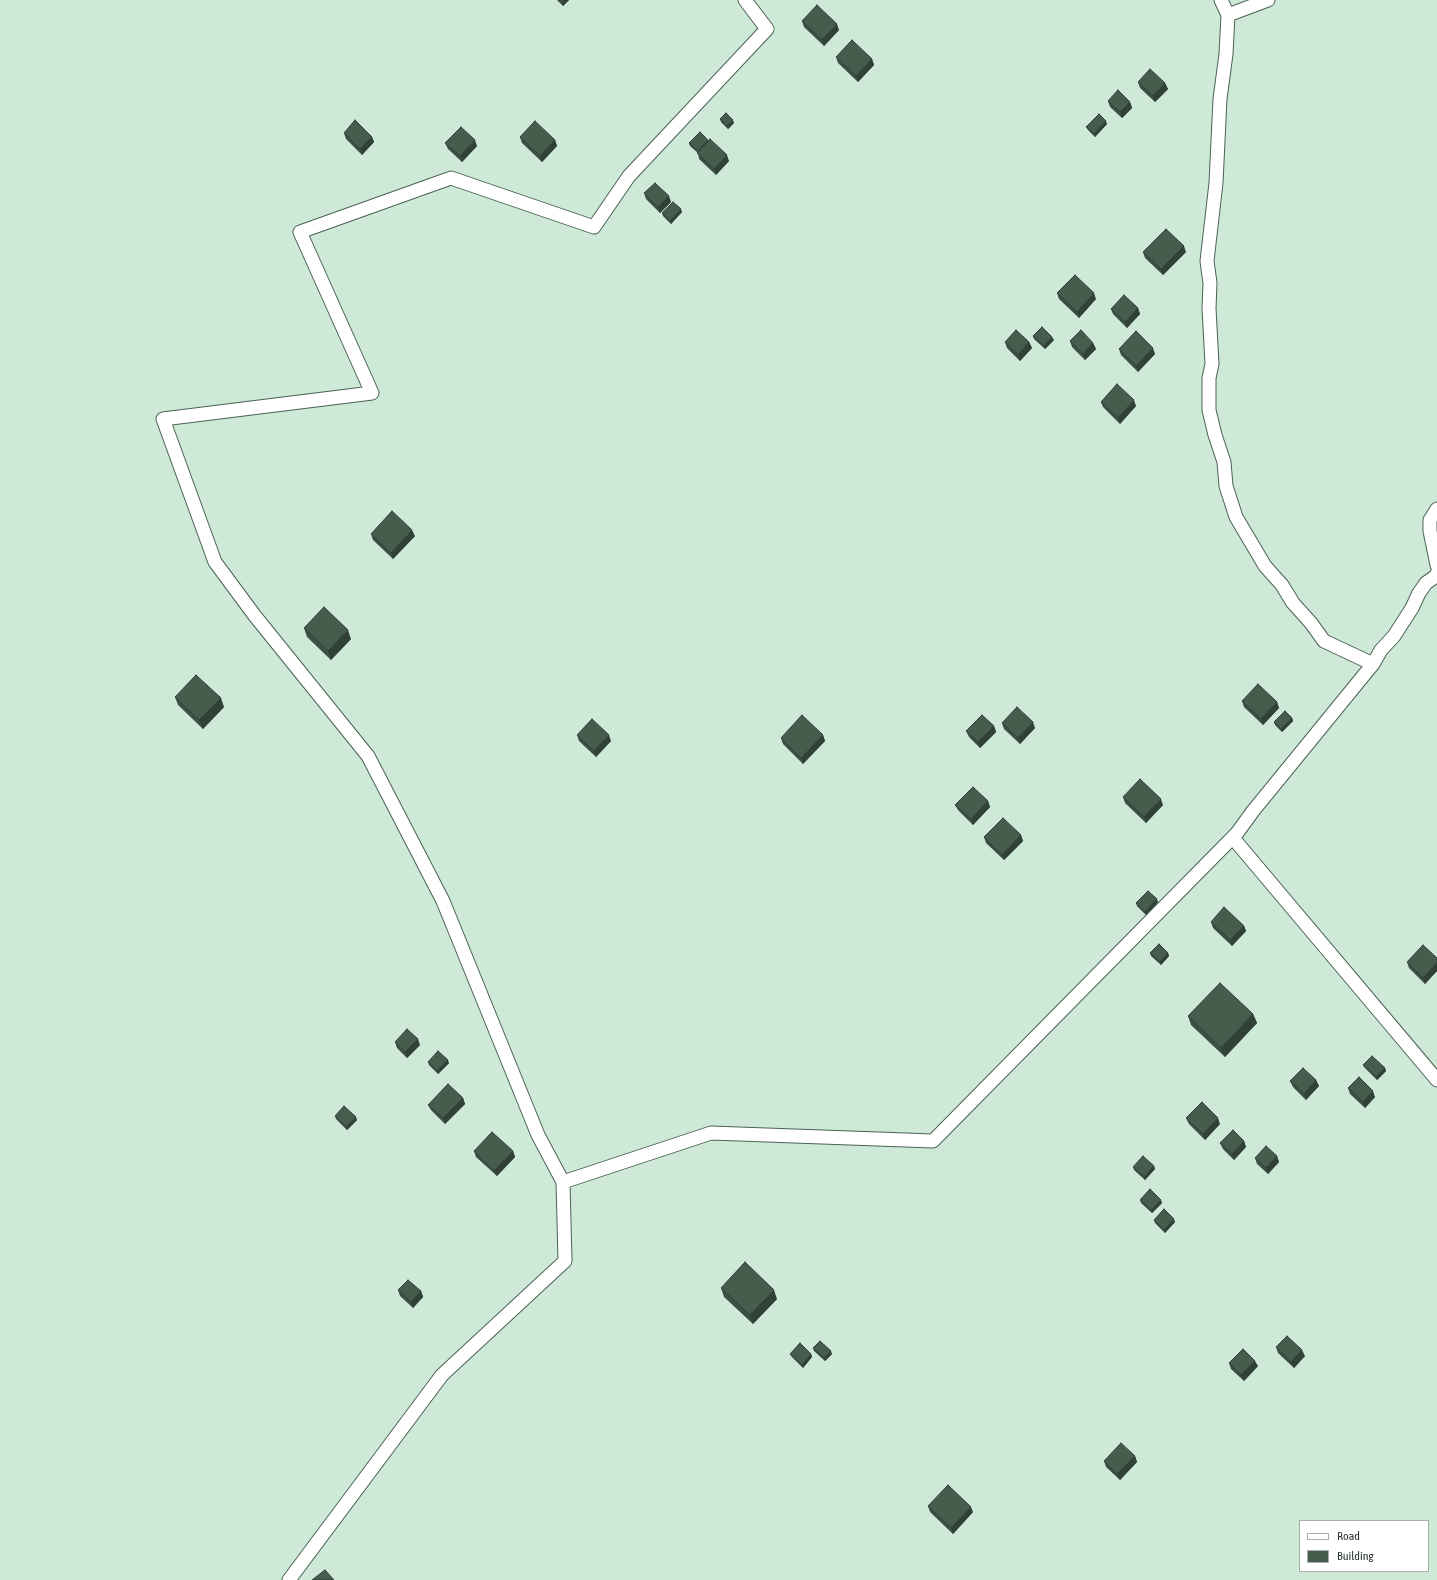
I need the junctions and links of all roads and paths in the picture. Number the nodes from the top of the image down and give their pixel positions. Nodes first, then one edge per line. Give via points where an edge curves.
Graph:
1 (745, 0) edge
2 (1221, 0) edge
3 (1268, 0) edge
4 (1228, 16) junction
5 (1437, 509) edge
6 (1437, 565) edge
7 (1437, 573) edge
8 (1374, 664) junction
9 (1233, 838) junction
10 (1437, 1080) edge
11 (564, 1182) junction
12 (289, 1580) edge

1 - 11 street via 767,29 629,176 594,227 451,178 300,232 372,393 163,419 215,562 368,756 443,901 538,1135
2 - 4 street
3 - 4 street
4 - 8 street via 1220,99 1216,183 1207,261 1212,364 1209,378 1209,410 1224,462 1226,486 1236,517 1265,566 1324,641
5 - 6 street via 1430,520 1430,531
7 - 8 street via 1419,593 1412,608 1394,636 1381,650
8 - 9 street
9 - 10 street
9 - 11 street via 933,1141 711,1133
11 - 12 street via 565,1261 442,1375

